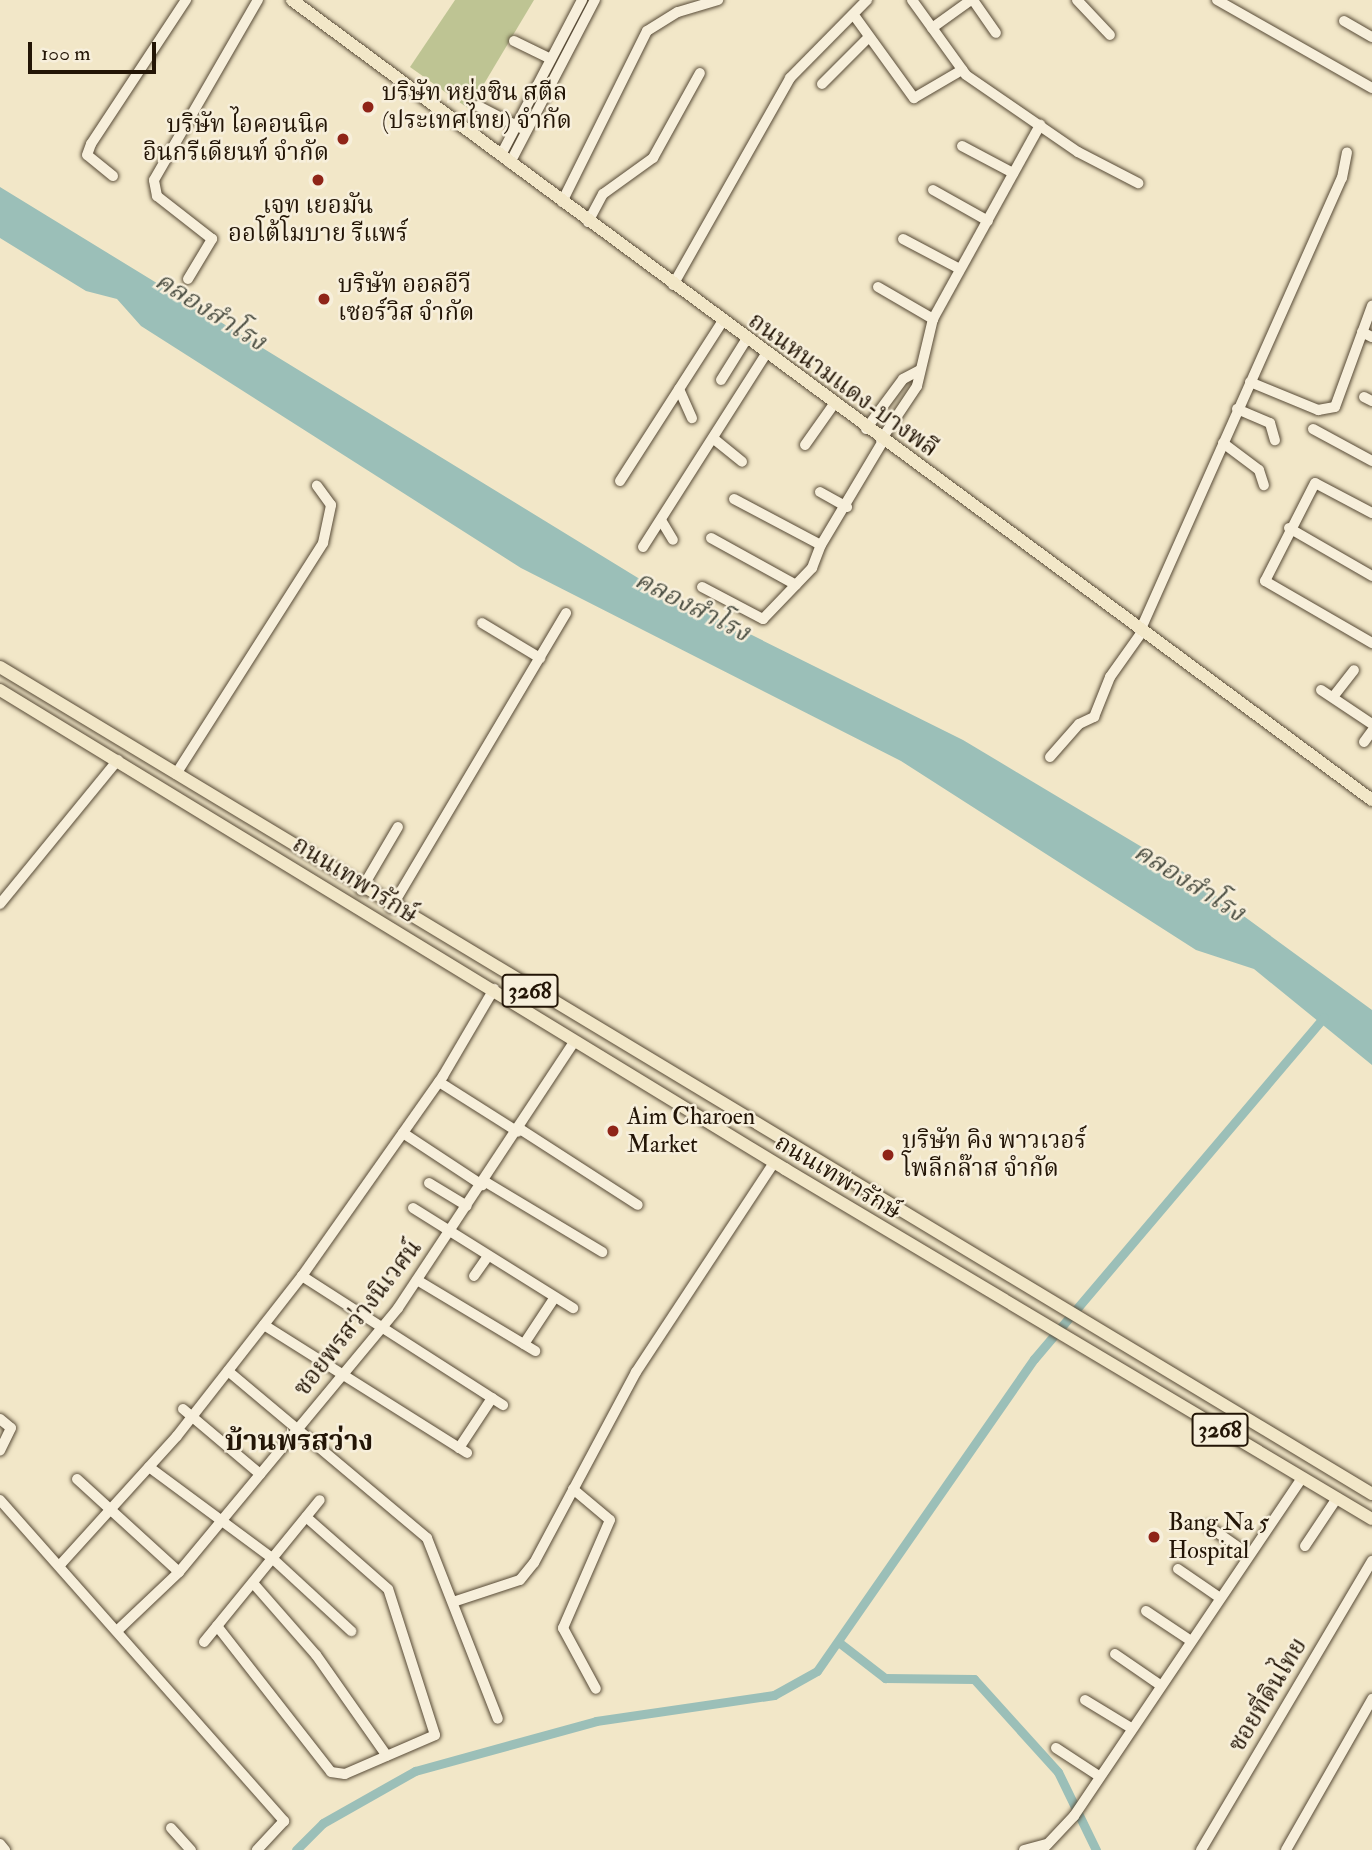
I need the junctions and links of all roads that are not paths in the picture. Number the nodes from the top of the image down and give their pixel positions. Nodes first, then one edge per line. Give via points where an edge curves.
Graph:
1 (186, 0) edge
2 (258, 0) edge
3 (292, 0) edge
4 (582, 0) edge
5 (596, 0) edge
6 (718, 0) edge
7 (867, 0) edge
8 (912, 0) edge
9 (972, 0) edge
10 (1077, 0) edge
11 (1217, 0) edge
12 (856, 18) dead end
13 (1344, 21) dead end
14 (932, 29) junction
15 (996, 33) dead end
16 (1110, 35) dead end
17 (869, 37) junction
18 (1372, 37) edge
19 (514, 41) dead end
20 (551, 60) junction
21 (962, 70) junction
22 (700, 73) dead end
23 (822, 84) dead end
24 (1372, 88) edge
25 (478, 106) dead end
26 (1040, 125) junction
27 (521, 129) junction
28 (962, 146) dead end
29 (1347, 152) dead end
30 (506, 159) junction
31 (1013, 173) junction
32 (113, 176) dead end
33 (1138, 183) dead end
34 (933, 190) dead end
35 (562, 202) junction
36 (988, 221) junction
37 (588, 222) junction
38 (903, 239) dead end
39 (960, 269) junction
40 (188, 279) dead end
41 (673, 285) junction
42 (878, 287) dead end
43 (1372, 306) edge
44 (933, 319) junction
45 (722, 322) junction
46 (1367, 335) edge
47 (746, 340) junction
48 (766, 354) junction
49 (920, 370) junction
50 (721, 380) dead end
51 (1250, 382) junction
52 (679, 389) junction
53 (834, 404) junction
54 (1237, 409) junction
55 (692, 418) dead end
56 (866, 429) junction
57 (1314, 429) dead end
58 (713, 439) junction
59 (882, 440) junction
60 (1275, 440) dead end
61 (1223, 443) junction
62 (804, 445) dead end
63 (1372, 461) edge
64 (742, 462) dead end
65 (620, 481) dead end
66 (1264, 485) dead end
67 (317, 486) dead end
68 (820, 492) dead end
69 (734, 499) dead end
70 (847, 507) junction
71 (1372, 513) edge
72 (661, 520) junction
73 (1289, 528) junction
74 (711, 538) dead end
75 (673, 540) dead end
76 (821, 545) junction
77 (643, 547) dead end
78 (1372, 576) edge
79 (796, 585) junction
80 (702, 587) dead end
81 (566, 614) dead end
82 (482, 623) dead end
83 (1141, 631) junction
84 (1372, 643) edge
85 (540, 658) junction
86 (0, 667) edge
87 (1354, 670) dead end
88 (0, 690) edge
89 (1321, 690) dead end
90 (1333, 698) junction
91 (1372, 724) edge
92 (1372, 732) edge
93 (1364, 742) dead end
94 (1051, 757) dead end
95 (118, 760) junction
96 (176, 774) junction
97 (1372, 800) edge
98 (398, 827) dead end
99 (361, 890) junction
100 (0, 904) edge
101 (390, 908) junction
102 (494, 989) junction
103 (575, 1042) junction
104 (439, 1082) junction
105 (519, 1130) junction
106 (403, 1133) junction
107 (774, 1163) junction
108 (483, 1183) junction
109 (429, 1184) dead end
110 (638, 1205) dead end
111 (467, 1206) junction
112 (413, 1208) dead end
113 (449, 1233) junction
114 (602, 1252) dead end
115 (488, 1256) junction
116 (302, 1276) junction
117 (474, 1276) dead end
118 (417, 1280) junction
119 (555, 1297) junction
120 (573, 1308) dead end
121 (264, 1325) junction
122 (381, 1328) junction
123 (524, 1344) junction
124 (535, 1351) dead end
125 (228, 1371) junction
126 (343, 1374) junction
127 (492, 1398) junction
128 (503, 1405) dead end
129 (183, 1409) dead end
130 (191, 1418) junction
131 (0, 1419) edge
132 (298, 1429) junction
133 (0, 1451) edge
134 (149, 1467) junction
135 (260, 1474) junction
136 (1302, 1478) junction
137 (77, 1479) dead end
138 (573, 1489) junction
139 (1372, 1494) edge
140 (1337, 1498) junction
141 (0, 1500) edge
142 (320, 1500) dead end
143 (110, 1510) junction
144 (306, 1517) junction
145 (1372, 1519) edge
146 (221, 1522) junction
147 (1208, 1526) dead end
148 (1305, 1546) dead end
149 (1248, 1554) junction
150 (272, 1559) junction
151 (1372, 1561) edge
152 (60, 1565) junction
153 (1178, 1569) dead end
154 (179, 1573) junction
155 (253, 1583) junction
156 (1220, 1598) junction
157 (456, 1601) junction
158 (1146, 1611) dead end
159 (217, 1626) junction
160 (119, 1629) junction
161 (351, 1631) dead end
162 (1191, 1641) junction
163 (204, 1642) dead end
164 (1115, 1654) dead end
165 (1160, 1685) junction
166 (596, 1689) dead end
167 (1372, 1699) edge
168 (1085, 1700) dead end
169 (498, 1719) dead end
170 (1130, 1728) junction
171 (1056, 1748) dead end
172 (387, 1756) junction
173 (1100, 1776) junction
174 (170, 1828) dead end
175 (0, 1844) edge
176 (1045, 1847) edge
177 (5, 1850) edge
178 (191, 1850) edge
179 (257, 1850) edge
180 (1024, 1850) edge
181 (1200, 1850) edge
182 (1286, 1850) edge

1 - 32 street via 91,145 87,155
2 - 40 street via 154,180 157,196 212,239
3 - 30 main road, ถนนหนามแดง-บางพลี
4 - 20 street
5 - 27 street
6 - 35 street via 678,12 647,31
7 - 41 street via 790,78
8 - 14 street
9 - 14 street
9 - 15 street
10 - 16 street
11 - 24 street
12 - 17 street
13 - 18 street
14 - 21 street
17 - 21 street via 914,98
17 - 23 street
19 - 20 street
20 - 27 street
21 - 26 street
22 - 37 street via 653,158 603,194
25 - 27 street
26 - 31 street
26 - 33 street
27 - 30 street
28 - 31 street
29 - 51 street via 1342,178
30 - 35 main road, ถนนหนามแดง-บางพลี
31 - 36 street
34 - 36 street
35 - 37 main road, ถนนหนามแดง-บางพลี
36 - 39 street
37 - 41 main road, ถนนหนามแดง-บางพลี
38 - 39 street
39 - 44 street
41 - 45 main road, ถนนหนามแดง-บางพลี
42 - 44 street
43 - 46 street
44 - 49 street
45 - 47 main road, ถนนหนามแดง-บางพลี
45 - 52 street
46 - 51 street via 1339,399 1328,411
47 - 48 main road, ถนนหนามแดง-บางพลี
47 - 50 street
48 - 53 main road, ถนนหนามแดง-บางพลี
48 - 58 street
49 - 56 street via 903,379
49 - 59 street via 917,386
51 - 54 street
52 - 55 street
52 - 65 street
53 - 56 main road, ถนนหนามแดง-บางพลี
53 - 62 street
54 - 60 street via 1270,423
54 - 61 street
56 - 59 main road, ถนนหนามแดง-บางพลี
57 - 63 street
58 - 64 street
58 - 72 street
59 - 70 street
59 - 83 main road, ถนนหนามแดง-บางพลี
61 - 66 street via 1259,470
61 - 83 street
67 - 96 street via 331,505 323,543
68 - 70 street
69 - 76 street
70 - 76 street
71 - 73 street via 1315,484
72 - 75 street
72 - 77 street
73 - 78 street
73 - 84 street via 1267,586
74 - 79 street
76 - 79 street
79 - 80 street via 763,619
81 - 85 street
82 - 85 street
83 - 94 street via 1110,677 1094,717 1079,724
83 - 97 main road, ถนนหนามแดง-บางพลี
85 - 101 street
86 - 96 main road, ถนนเทพารักษ์ / 3268
87 - 90 street
88 - 95 main road, ถนนเทพารักษ์ / 3268
89 - 90 street
90 - 91 street
92 - 93 street
95 - 100 street
95 - 102 main road, ถนนเทพารักษ์ / 3268
96 - 99 main road, ถนนเทพารักษ์ / 3268
98 - 99 street
99 - 101 main road, ถนนเทพารักษ์ / 3268
101 - 139 main road, ถนนเทพารักษ์ / 3268
102 - 103 main road, ถนนเทพารักษ์ / 3268
102 - 104 street
103 - 105 street, ซอยพรสว่างนิเวศน์
103 - 107 main road, ถนนเทพารักษ์ / 3268
104 - 105 street
104 - 106 street
105 - 108 street, ซอยพรสว่างนิเวศน์
105 - 110 street
106 - 108 street
106 - 116 street
107 - 136 main road, ถนนเทพารักษ์ / 3268
107 - 138 street via 679,1302
108 - 111 street, ซอยพรสว่างนิเวศน์
108 - 114 street
109 - 111 street
111 - 113 street, ซอยพรสว่างนิเวศน์
112 - 113 street
113 - 115 street
113 - 118 street, ซอยพรสว่างนิเวศน์
115 - 117 street
115 - 119 street
116 - 121 street
116 - 122 street
118 - 122 street, ซอยพรสว่างนิเวศน์
118 - 123 street
119 - 120 street
119 - 123 street
121 - 125 street
121 - 126 street
122 - 126 street, ซอยพรสว่างนิเวศน์
122 - 127 street
123 - 124 street
125 - 130 street
125 - 132 street
126 - 127 street via 463,1451
126 - 132 street, ซอยพรสว่างนิเวศน์
127 - 128 street
129 - 130 street
130 - 134 street
130 - 135 street
131 - 133 street via 11,1428
132 - 135 street, ซอยพรสว่างนิเวศน์
132 - 157 street via 427,1538
134 - 143 street
134 - 146 street
135 - 146 street, ซอยพรสว่างนิเวศน์
136 - 140 main road, ถนนเทพารักษ์ / 3268
136 - 149 street
137 - 143 street
138 - 157 street via 520,1580
138 - 166 street via 610,1520 563,1628
140 - 145 main road, ถนนเทพารักษ์ / 3268
140 - 148 street
141 - 152 street
142 - 144 street
143 - 152 street
143 - 154 street
144 - 150 street
144 - 172 street via 388,1589 431,1716 431,1740
146 - 150 street
146 - 154 street, ซอยพรสว่างนิเวศน์
147 - 149 street
149 - 156 street
150 - 155 street
150 - 161 street
151 - 181 street, ซอยที่ดินไทย
152 - 160 street
153 - 156 street
154 - 160 street, ซอยพรสว่างนิเวศน์
155 - 159 street
155 - 172 street via 316,1655
156 - 162 street
157 - 169 street
158 - 162 street
159 - 163 street
159 - 172 street via 331,1772 345,1774
160 - 179 street via 284,1821
162 - 165 street
164 - 165 street
165 - 170 street
167 - 182 street
168 - 170 street
170 - 173 street
171 - 173 street
173 - 176 street
174 - 178 street
175 - 177 street
176 - 180 street

